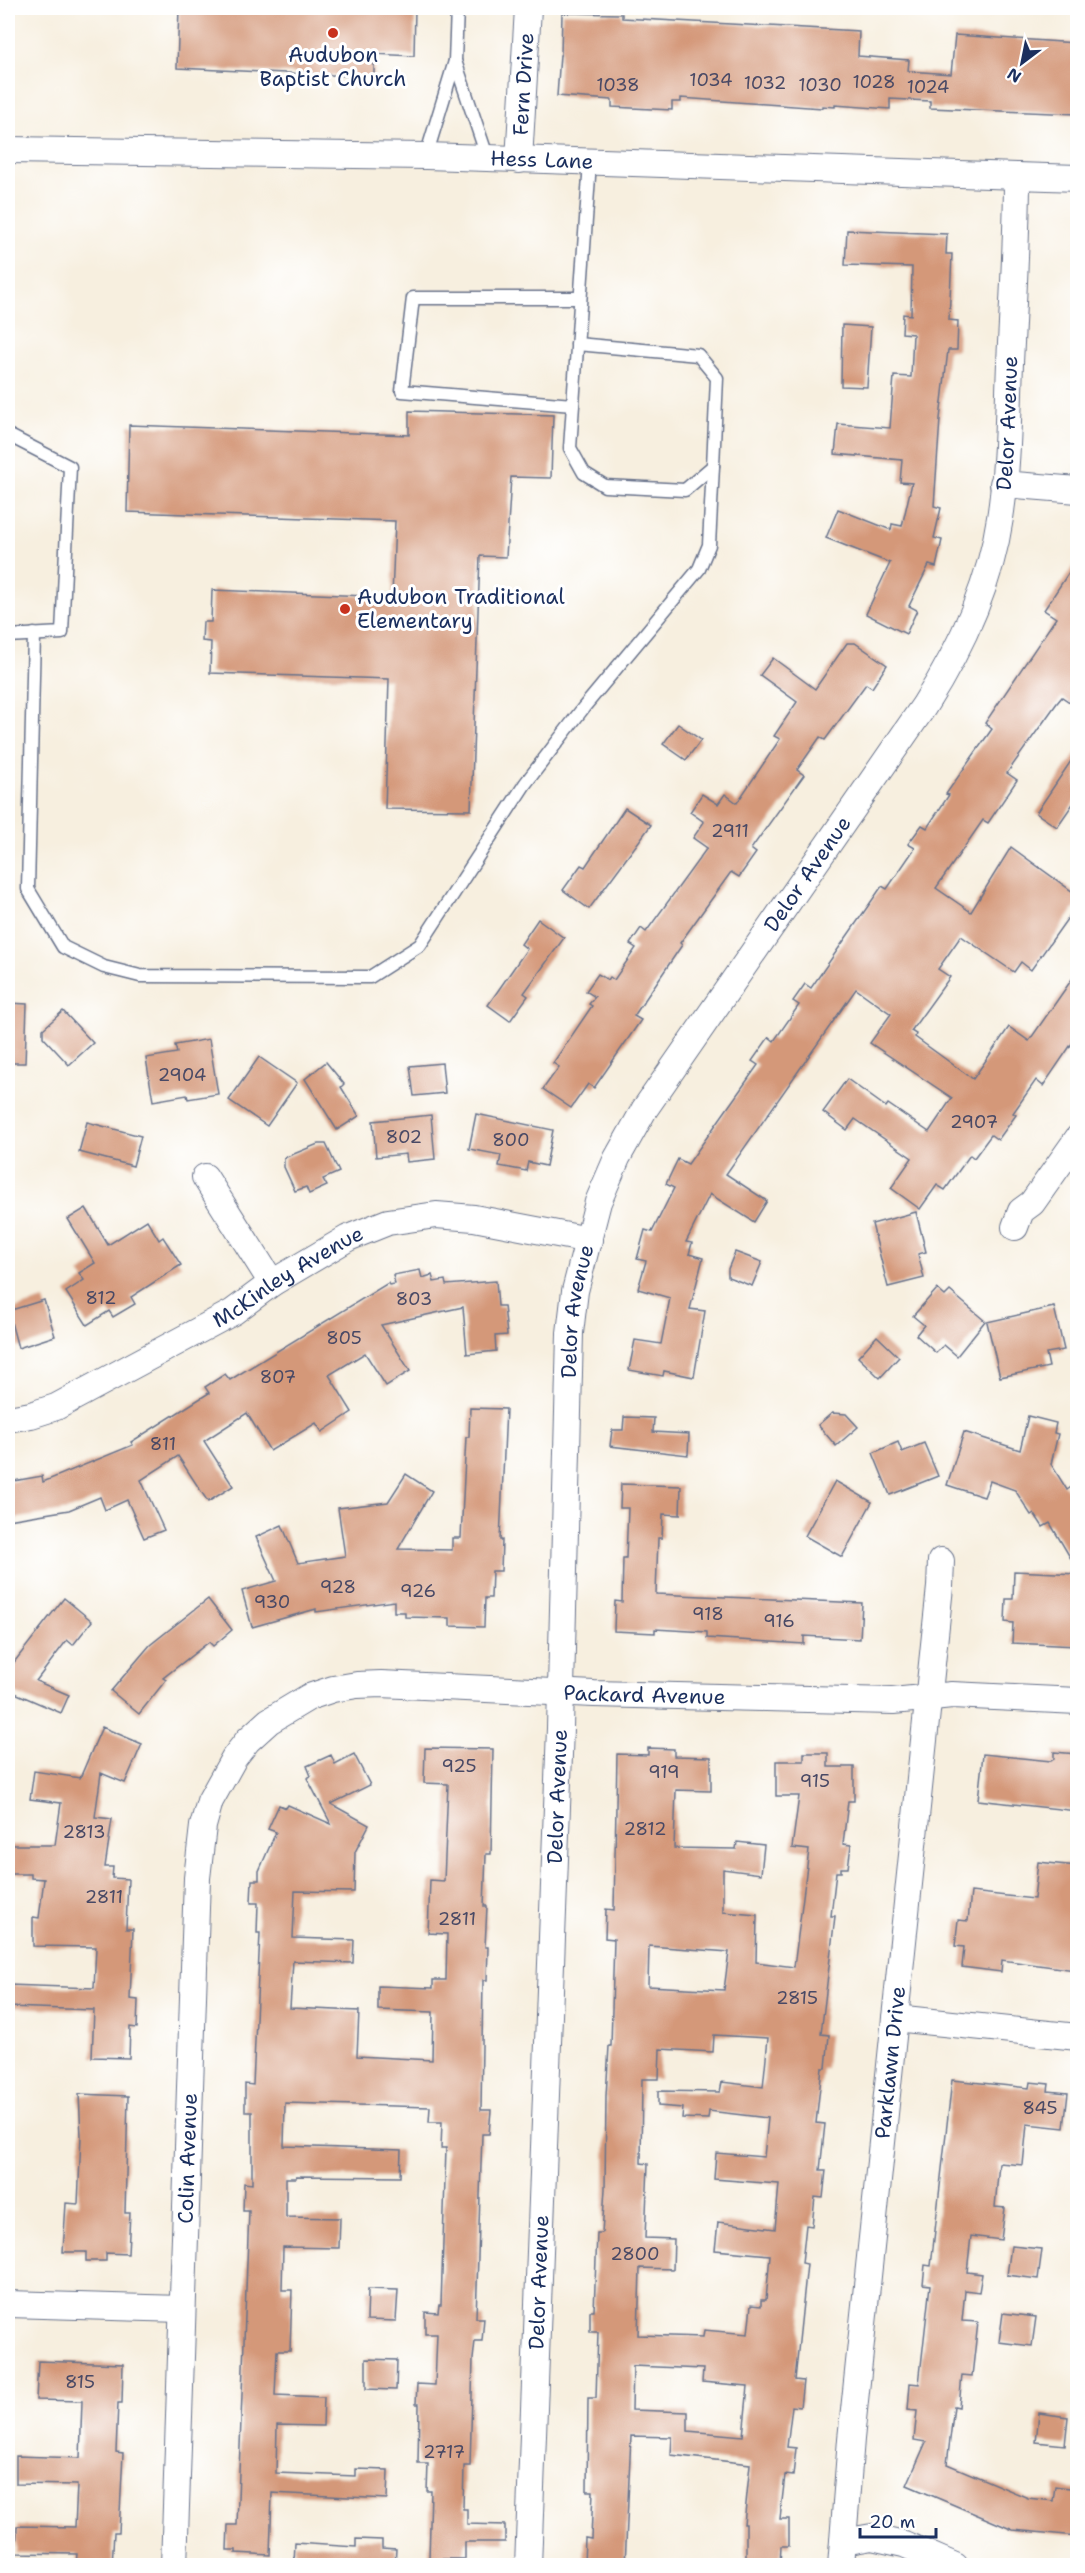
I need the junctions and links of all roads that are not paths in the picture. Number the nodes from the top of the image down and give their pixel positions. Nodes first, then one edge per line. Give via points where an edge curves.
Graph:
1 (457, 8) edge
2 (528, 8) edge
3 (455, 62) junction
4 (8, 150) edge
5 (426, 156) junction
6 (488, 159) junction
7 (519, 160) junction
8 (590, 162) junction
9 (1017, 176) junction
10 (1077, 178) edge
11 (580, 298) junction
12 (577, 344) junction
13 (573, 405) junction
14 (8, 435) edge
15 (713, 466) junction
16 (1004, 484) junction
17 (1077, 490) edge
18 (34, 634) junction
19 (8, 636) edge
20 (1077, 1138) edge
21 (205, 1177) dead end
22 (1015, 1227) dead end
23 (589, 1240) junction
24 (272, 1283) junction
25 (8, 1419) edge
26 (941, 1561) dead end
27 (560, 1693) junction
28 (927, 1698) junction
29 (1077, 1701) edge
30 (234, 1758) joint
31 (895, 2018) junction
32 (1077, 2037) edge
33 (8, 2304) edge
34 (182, 2309) junction
35 (842, 2554) edge
36 (174, 2565) edge
37 (528, 2565) edge
38 (955, 2565) edge

1 - 3 lane
2 - 7 street, Fern Drive
3 - 5 lane
3 - 6 lane
4 - 5 street, Hess Lane
5 - 6 street, Hess Lane
6 - 7 street, Hess Lane
7 - 8 street, Hess Lane
8 - 9 street, Hess Lane
8 - 11 lane
9 - 10 street, Hess Lane
9 - 16 street, Delor Avenue
11 - 12 lane
11 - 13 lane via 413,298 402,391
12 - 13 lane
12 - 15 lane via 698,355 717,378
13 - 15 lane via 570,448 584,473 605,486 685,489
14 - 18 lane via 70,467 62,633
15 - 18 lane via 709,545 699,569 584,706 532,776 420,945 370,977 140,976 104,967 63,947 28,889
16 - 17 street
16 - 23 street, Delor Avenue via 991,562 974,616 947,670 644,1110 598,1202
18 - 19 lane
20 - 22 street via 1032,1203 1021,1211
21 - 24 street
23 - 24 street, McKinley Avenue via 474,1218 414,1217 388,1222 348,1238
23 - 27 street, Delor Avenue via 574,1291 570,1333
24 - 25 street, McKinley Avenue via 232,1312 66,1402
26 - 28 street, Parklawn Drive
27 - 28 street, Packard Avenue via 893,1701
27 - 30 street, Packard Avenue via 381,1684 333,1689 309,1697 269,1721
27 - 37 street, Delor Avenue
28 - 29 street, Packard Avenue via 960,1695
28 - 31 street, Parklawn Drive
30 - 34 street, Colin Avenue via 210,1801 202,1826 197,1878
31 - 32 street
31 - 35 street, Parklawn Drive
33 - 34 street
34 - 36 street, Colin Avenue
35 - 38 street via 872,2537 904,2544

